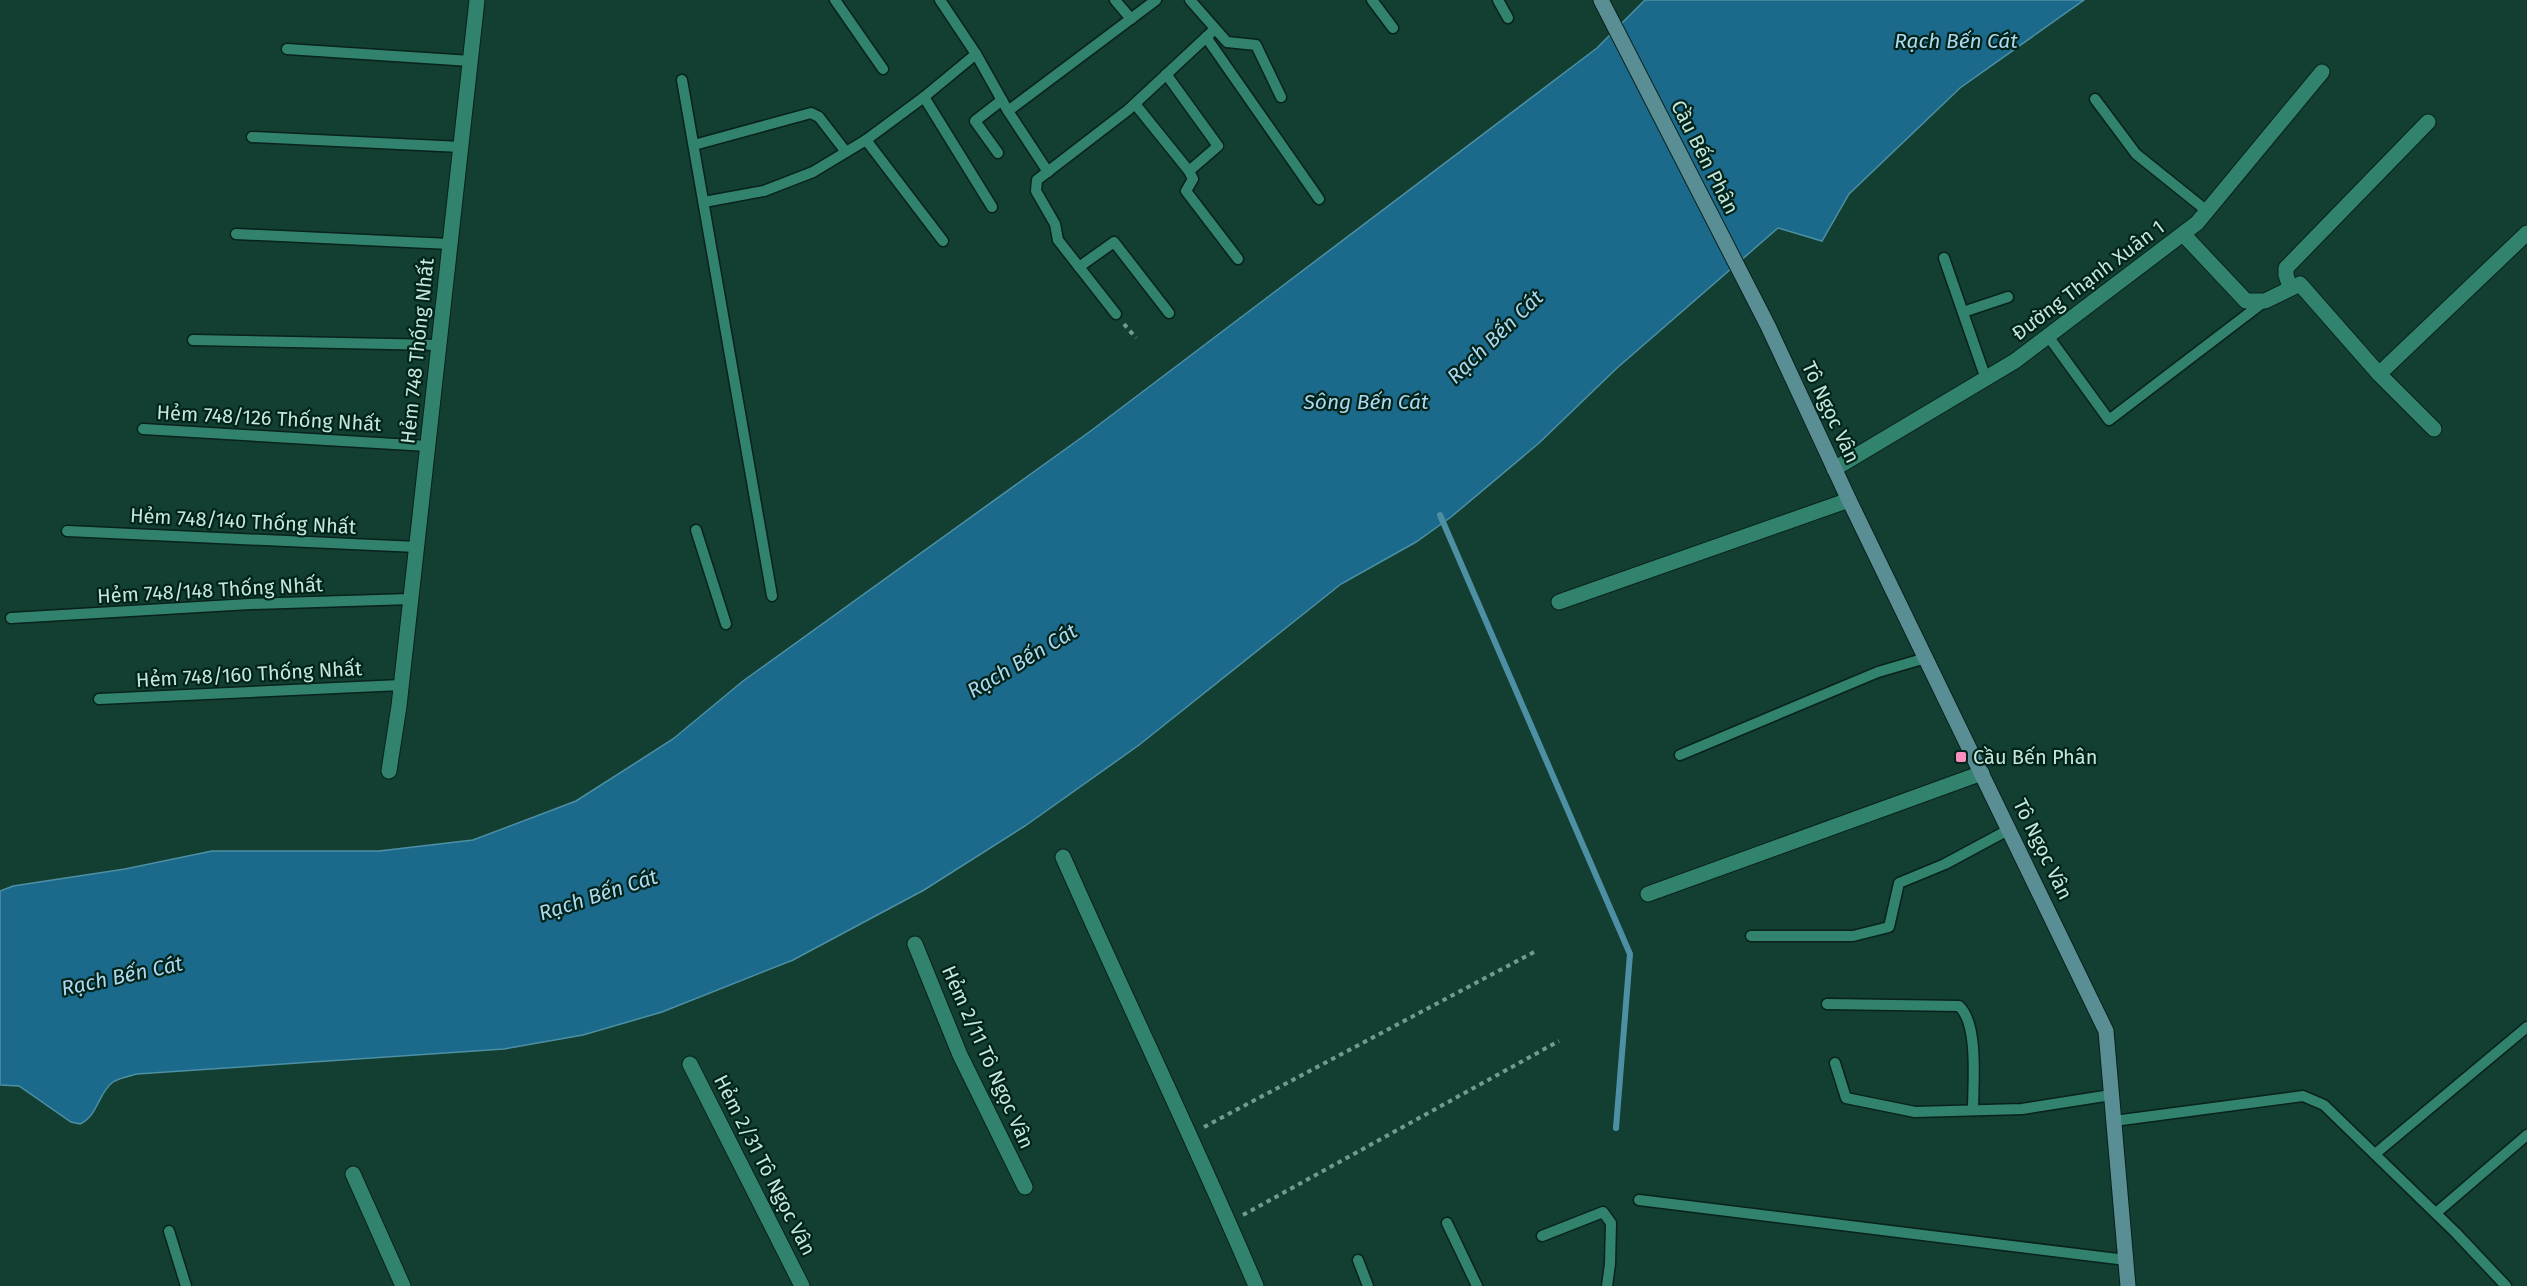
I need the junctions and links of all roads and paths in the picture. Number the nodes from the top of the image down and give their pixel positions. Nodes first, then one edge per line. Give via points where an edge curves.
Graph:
1 (477, 0) edge
2 (835, 0) edge
3 (940, 0) edge
4 (1115, 0) edge
5 (1156, 0) edge
6 (1190, 0) edge
7 (1372, 0) edge
8 (1498, 0) edge
9 (1603, 4) edge
10 (1508, 18) dead end
11 (1131, 19) junction
12 (1393, 28) dead end
13 (1215, 29) junction
14 (1206, 37) junction
15 (287, 49) dead end
16 (976, 54) junction
17 (471, 61) junction
18 (883, 69) dead end
19 (2322, 72) dead end
20 (1166, 74) junction
21 (682, 80) dead end
22 (1281, 97) dead end
23 (924, 98) junction
24 (2095, 99) dead end
25 (1002, 100) junction
26 (1135, 104) junction
27 (1008, 111) junction
28 (2428, 122) dead end
29 (252, 137) dead end
30 (866, 140) junction
31 (694, 145) junction
32 (461, 147) junction
33 (846, 152) junction
34 (998, 153) dead end
35 (1189, 171) junction
36 (1048, 172) junction
37 (1319, 199) dead end
38 (704, 202) junction
39 (992, 207) dead end
40 (2207, 211) junction
41 (2527, 233) edge
42 (236, 234) dead end
43 (2183, 234) junction
44 (943, 241) dead end
45 (450, 244) junction
46 (1944, 258) dead end
47 (1238, 259) dead end
48 (1079, 267) junction
49 (2290, 287) junction
50 (2008, 297) dead end
51 (2265, 301) junction
52 (1169, 312) dead end
53 (1962, 312) junction
54 (1116, 314) dead end
55 (1768, 326) joint
56 (2048, 336) junction
57 (193, 340) dead end
58 (439, 345) junction
59 (2379, 374) junction
60 (1986, 379) junction
61 (143, 429) dead end
62 (2434, 429) dead end
63 (428, 446) junction
64 (1834, 469) junction
65 (1849, 500) junction
66 (696, 530) dead end
67 (67, 531) dead end
68 (417, 547) junction
69 (772, 596) dead end
70 (411, 599) junction
71 (1559, 602) dead end
72 (11, 618) dead end
73 (726, 624) dead end
74 (1926, 658) junction
75 (401, 685) junction
76 (99, 699) dead end
77 (1680, 755) dead end
78 (389, 771) dead end
79 (1982, 773) junction
80 (2010, 829) junction
81 (1063, 857) dead end
82 (1648, 894) dead end
83 (1750, 936) dead end
84 (915, 944) dead end
85 (1536, 951) dead end
86 (1827, 1004) dead end
87 (2527, 1027) edge
88 (1559, 1041) dead end
89 (1835, 1063) dead end
90 (690, 1064) dead end
91 (2111, 1095) junction
92 (1973, 1110) junction
93 (2114, 1121) junction
94 (1190, 1134) junction
95 (2527, 1135) edge
96 (2375, 1154) junction
97 (353, 1174) dead end
98 (1025, 1187) dead end
99 (1639, 1200) dead end
100 (2436, 1213) junction
101 (1229, 1223) junction
102 (1448, 1223) dead end
103 (169, 1231) dead end
104 (1542, 1236) dead end
105 (1358, 1260) dead end
106 (2126, 1260) junction
107 (186, 1286) edge
108 (403, 1286) edge
109 (802, 1286) edge
110 (1256, 1286) edge
111 (1368, 1286) edge
112 (1477, 1286) edge
113 (1606, 1286) edge
114 (2128, 1286) edge
115 (2506, 1286) edge

1 - 17 street, Hẻm 748 Thống Nhất
2 - 18 lane
3 - 16 lane
4 - 11 lane
5 - 11 lane
6 - 13 lane
7 - 12 lane
8 - 10 lane
9 - 55 main road, Cầu Bến Phân
11 - 27 lane
13 - 14 lane
13 - 22 lane via 1227,42 1256,45
14 - 20 lane
14 - 37 lane
15 - 17 lane
16 - 23 lane
16 - 25 lane
17 - 32 street, Hẻm 748 Thống Nhất
19 - 40 street, Đường Thạnh Xuân 1
20 - 26 lane
20 - 35 lane via 1218,146
21 - 31 lane
23 - 30 lane
23 - 39 lane
24 - 40 lane via 2136,154
25 - 27 lane
25 - 34 lane via 975,121
26 - 35 lane
26 - 36 lane
27 - 36 lane
28 - 49 street via 2286,268
29 - 32 lane
30 - 33 lane
30 - 44 lane
31 - 33 lane via 811,113 819,117
31 - 38 lane
32 - 45 street, Hẻm 748 Thống Nhất
33 - 38 lane via 813,172 764,190
35 - 47 lane via 1193,179 1186,192
36 - 48 lane via 1037,180 1036,191 1055,224 1058,240
38 - 69 lane
40 - 43 street, Đường Thạnh Xuân 1
41 - 59 street
42 - 45 lane
43 - 51 street via 2246,301
43 - 56 street, Đường Thạnh Xuân 1
45 - 58 street, Hẻm 748 Thống Nhất
46 - 53 lane
48 - 52 lane via 1114,242
48 - 54 lane
49 - 51 street
49 - 59 street via 2300,284
50 - 53 lane
51 - 56 lane via 2109,420
53 - 60 lane
55 - 64 main road, Tô Ngọc Vân
56 - 60 street, Đường Thạnh Xuân 1
57 - 58 lane
58 - 63 street, Hẻm 748 Thống Nhất
59 - 62 street
60 - 64 street, Đường Thạnh Xuân 1
61 - 63 lane, Hẻm 748/126 Thống Nhất
63 - 68 street, Hẻm 748 Thống Nhất
64 - 65 main road, Tô Ngọc Vân
65 - 71 street
65 - 74 main road, Tô Ngọc Vân
66 - 73 lane
67 - 68 lane, Hẻm 748/140 Thống Nhất
68 - 70 street, Hẻm 748 Thống Nhất
70 - 72 lane, Hẻm 748/148 Thống Nhất
70 - 75 street, Hẻm 748 Thống Nhất
74 - 77 lane via 1878,672
74 - 79 main road, Tô Ngọc Vân
75 - 76 lane, Hẻm 748/160 Thống Nhất
75 - 78 street, Hẻm 748 Thống Nhất
79 - 80 main road, Tô Ngọc Vân
79 - 82 street
80 - 83 lane via 1945,864 1899,883 1889,927 1853,936
80 - 91 main road, Tô Ngọc Vân via 2106,1031
81 - 94 street
84 - 98 street, Hẻm 2/11 Tô Ngọc Vân via 960,1055
85 - 94 path
86 - 92 lane via 1959,1006 1969,1019 1972,1039
87 - 96 lane
88 - 101 path
89 - 92 lane via 1846,1098 1916,1112
90 - 109 street, Hẻm 2/31 Tô Ngọc Vân
91 - 92 lane via 2022,1109
91 - 93 main road, Tô Ngọc Vân
93 - 96 lane via 2303,1095 2324,1105
93 - 106 main road, Tô Ngọc Vân
94 - 101 street
95 - 100 lane
96 - 100 lane
97 - 108 street
99 - 106 lane
100 - 115 lane
101 - 110 street
102 - 112 lane
103 - 107 lane
104 - 113 lane via 1603,1212 1611,1223
105 - 111 lane
106 - 114 main road, Tô Ngọc Vân

